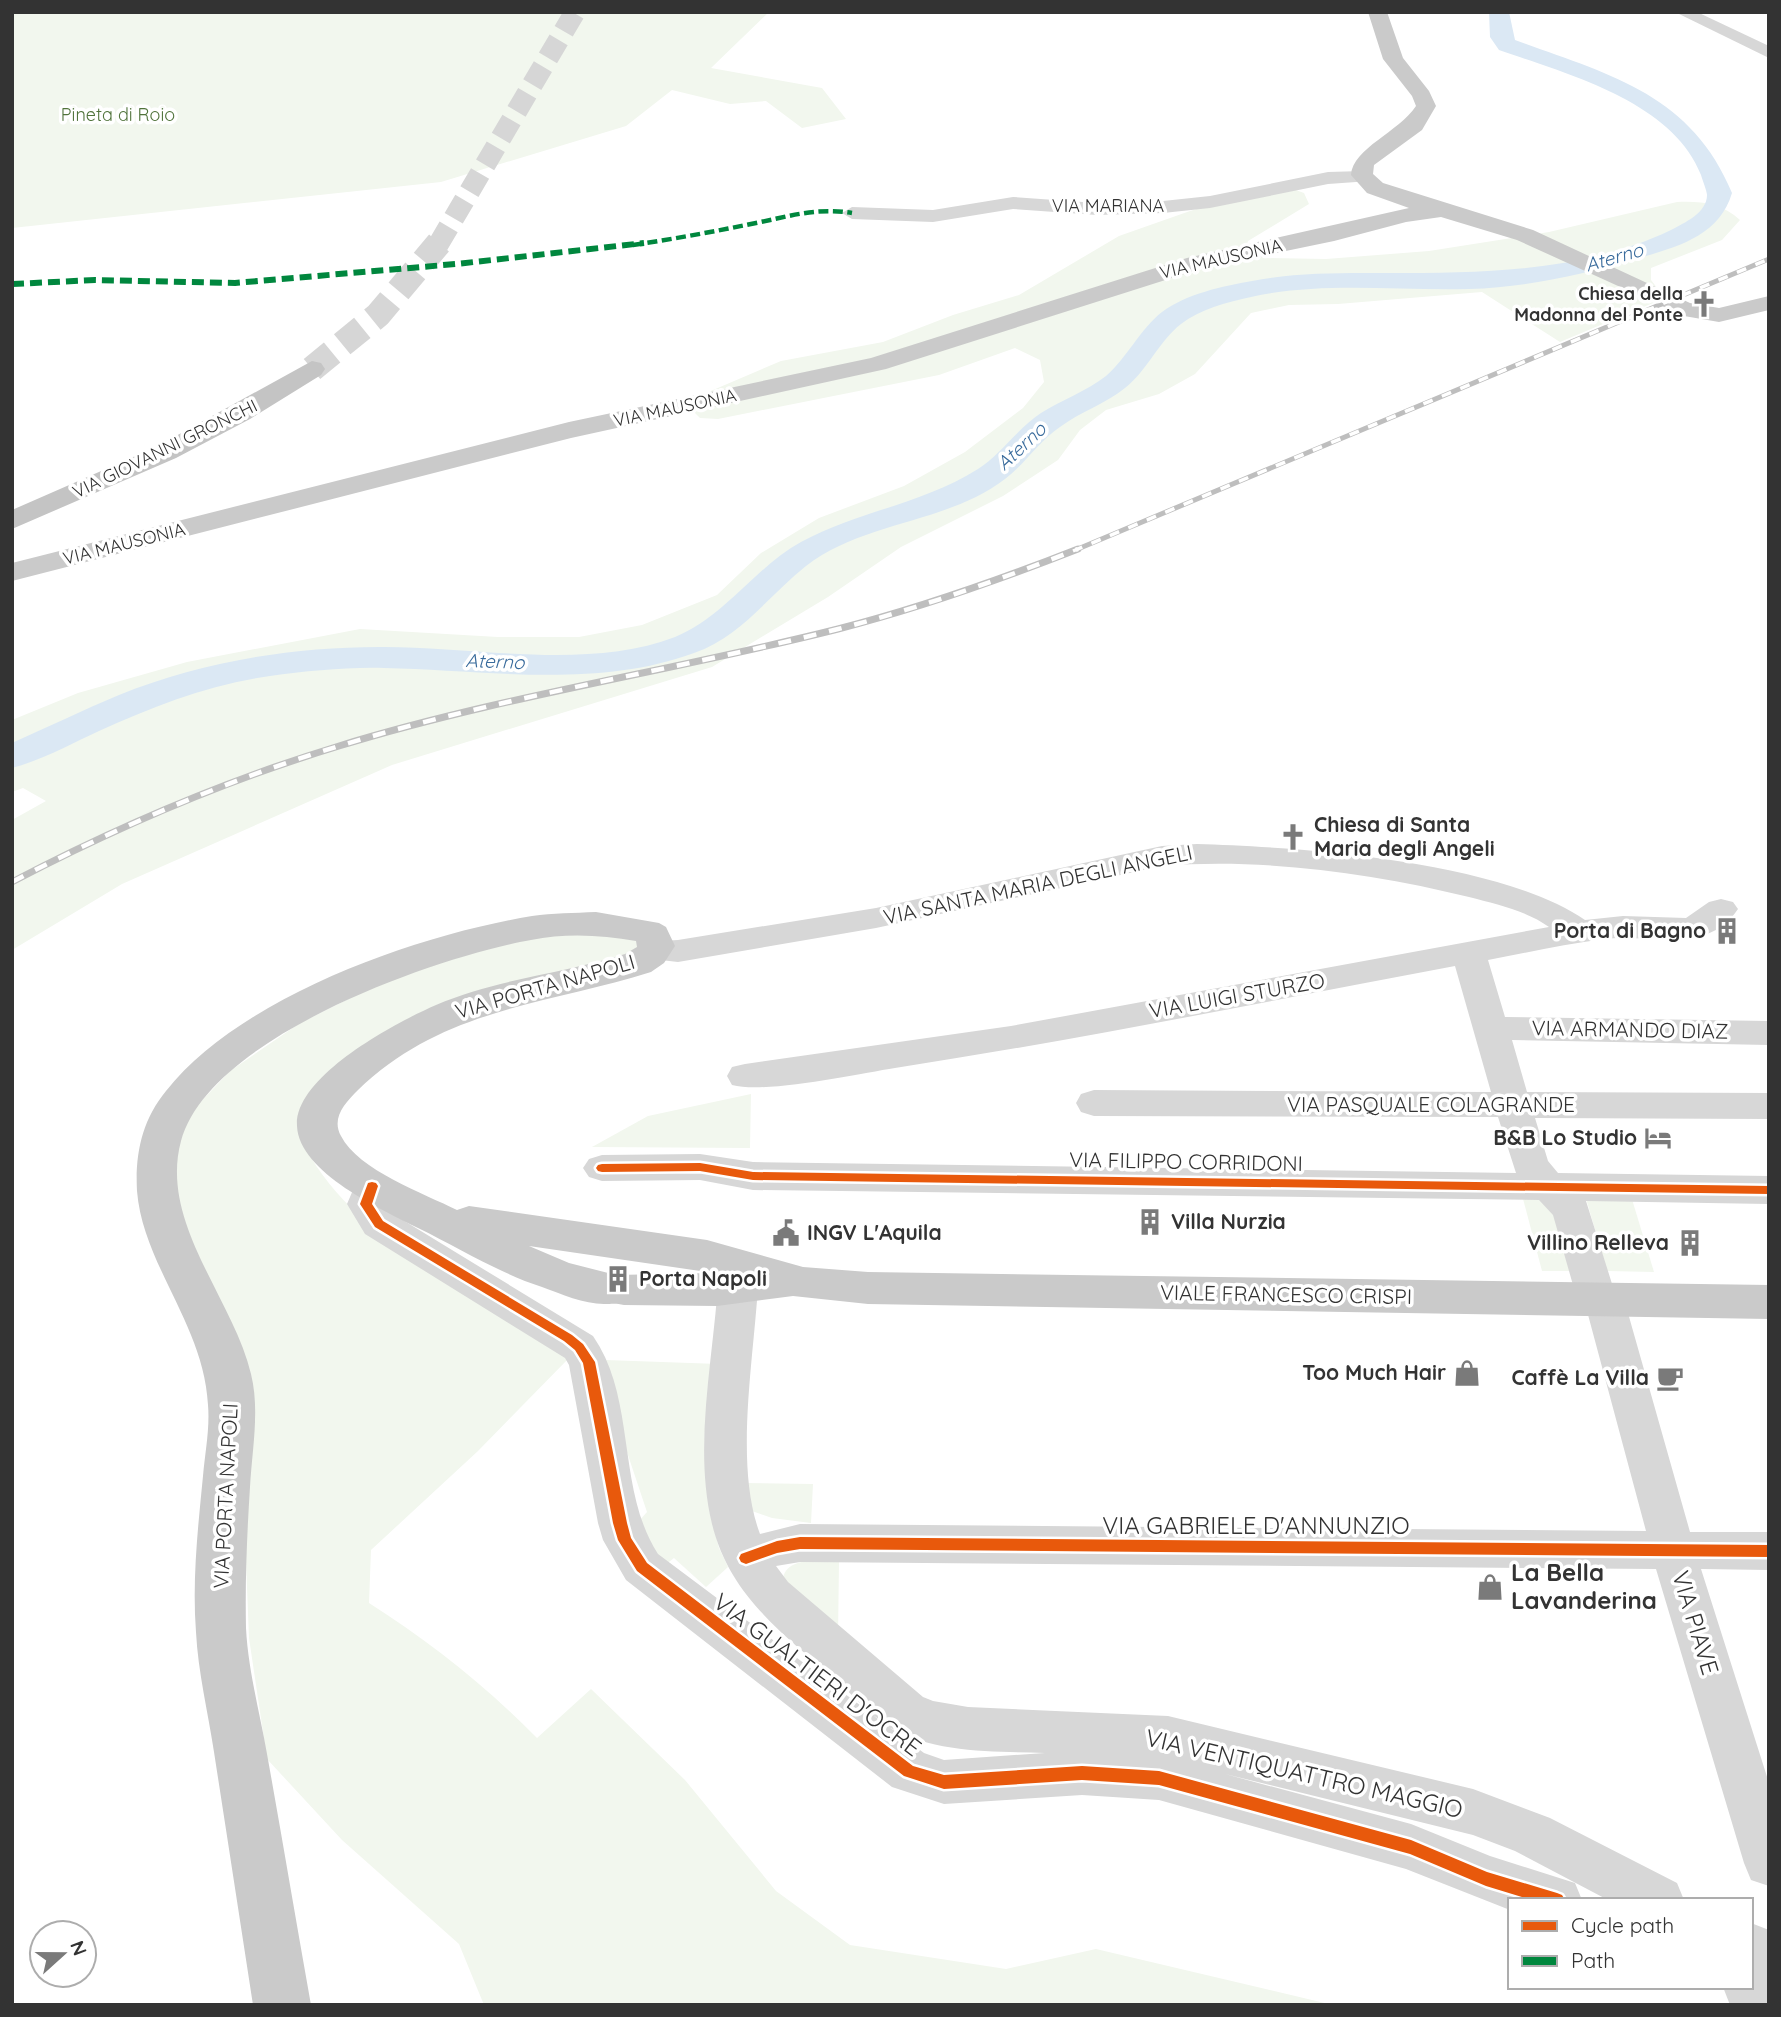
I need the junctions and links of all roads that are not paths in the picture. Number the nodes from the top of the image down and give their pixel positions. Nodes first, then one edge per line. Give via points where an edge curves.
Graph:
1 (1377, 12) edge
2 (1683, 12) edge
3 (1769, 53) edge
4 (1363, 177) junction
5 (1400, 198) junction
6 (1443, 210) junction
7 (852, 213) dead end
8 (1486, 223) junction
9 (1373, 226) junction
10 (1769, 303) edge
11 (312, 369) tunnel mouth
12 (12, 520) edge
13 (12, 572) edge
14 (1721, 909) dead end
15 (1579, 932) junction
16 (655, 950) junction
17 (1469, 954) junction
18 (1490, 1028) junction
19 (1769, 1033) edge
20 (745, 1076) dead end
21 (1094, 1103) dead end
22 (1513, 1105) junction
23 (1769, 1106) edge
24 (603, 1168) dead end
25 (372, 1186) junction
26 (1548, 1186) junction
27 (1769, 1189) edge
28 (413, 1207) junction
29 (739, 1277) junction
30 (1769, 1302) edge
31 (1604, 1310) junction
32 (1673, 1550) junction
33 (1769, 1551) edge
34 (746, 1558) junction
35 (1769, 1863) edge
36 (1550, 1898) edge
37 (1655, 1898) edge
38 (1753, 1949) edge
39 (1769, 1957) edge
40 (1753, 1989) edge
41 (1769, 1997) edge
42 (282, 2005) edge

1 - 4 main road via 1393,59 1426,106 1414,125 1363,163
2 - 3 street
4 - 5 main road
4 - 7 street, VIA MARIANA via 1328,178 1163,207 1097,209 1013,203 933,216
5 - 6 main road
5 - 9 main road, VIA MAUSONIA via 1403,203 1397,210
6 - 8 main road
6 - 9 main road, VIA MAUSONIA via 1429,218
8 - 9 main road, VIA MAUSONIA
8 - 10 main road via 1555,249 1684,309 1711,315
9 - 13 main road, VIA MAUSONIA via 1181,267 877,365 558,433
11 - 12 highway, VIA GIOVANNI GRONCHI via 182,444
14 - 15 street, VIA LUIGI STURZO via 1710,922 1691,929 1621,926
15 - 16 street, VIA SANTA MARIA DEGLI ANGELI via 1545,908 1484,890 1307,861 1197,851 840,925 678,951
15 - 17 street, VIA LUIGI STURZO
16 - 25 main road, VIA PORTA NAPOLI via 627,966 464,1008 421,1027 365,1063 323,1104 317,1126 337,1158
16 - 42 main road, VIA PORTA NAPOLI via 656,939 646,931 576,923 506,932 406,960 333,991 242,1045 191,1087 164,1129 157,1164 165,1220 220,1342 231,1383 220,1559 221,1633
17 - 18 street, VIA PIAVE
17 - 20 street, VIA LUIGI STURZO via 1011,1038
18 - 19 street, VIA ARMANDO DIAZ
18 - 22 street, VIA PIAVE
21 - 22 street, VIA PASQUALE COLAGRANDE
22 - 23 street, VIA PASQUALE COLAGRANDE
22 - 26 street, VIA PIAVE via 1529,1161
24 - 26 street, VIA FILIPPO CORRIDONI via 700,1167 753,1175
25 - 28 main road, VIA PORTA NAPOLI
25 - 36 street, VIA GUALTIERI D'OCRE via 366,1204 379,1224 568,1338 586,1357 620,1523 642,1567 909,1771 944,1782 1082,1773 1159,1778 1404,1845 1486,1879
26 - 27 street, VIA FILIPPO CORRIDONI
26 - 31 street, VIA PIAVE via 1573,1213
28 - 29 main road, VIA PORTA NAPOLI via 486,1226 698,1255
28 - 29 main road, VIA PORTA NAPOLI via 531,1265 577,1282 614,1288
29 - 31 main road, VIALE FRANCESCO CRISPI via 906,1289
29 - 34 street, VIA VENTIQUATTRO MAGGIO via 726,1492
30 - 31 main road, VIALE FRANCESCO CRISPI
31 - 32 street, VIA PIAVE
32 - 33 street, VIA GABRIELE D'ANNUNZIO
32 - 34 street, VIA GABRIELE D'ANNUNZIO via 800,1543
32 - 35 street, VIA PIAVE
34 - 37 street, VIA VENTIQUATTRO MAGGIO via 772,1596 891,1701 922,1719 968,1728 1157,1736 1460,1809 1518,1827
38 - 39 street
40 - 41 street

